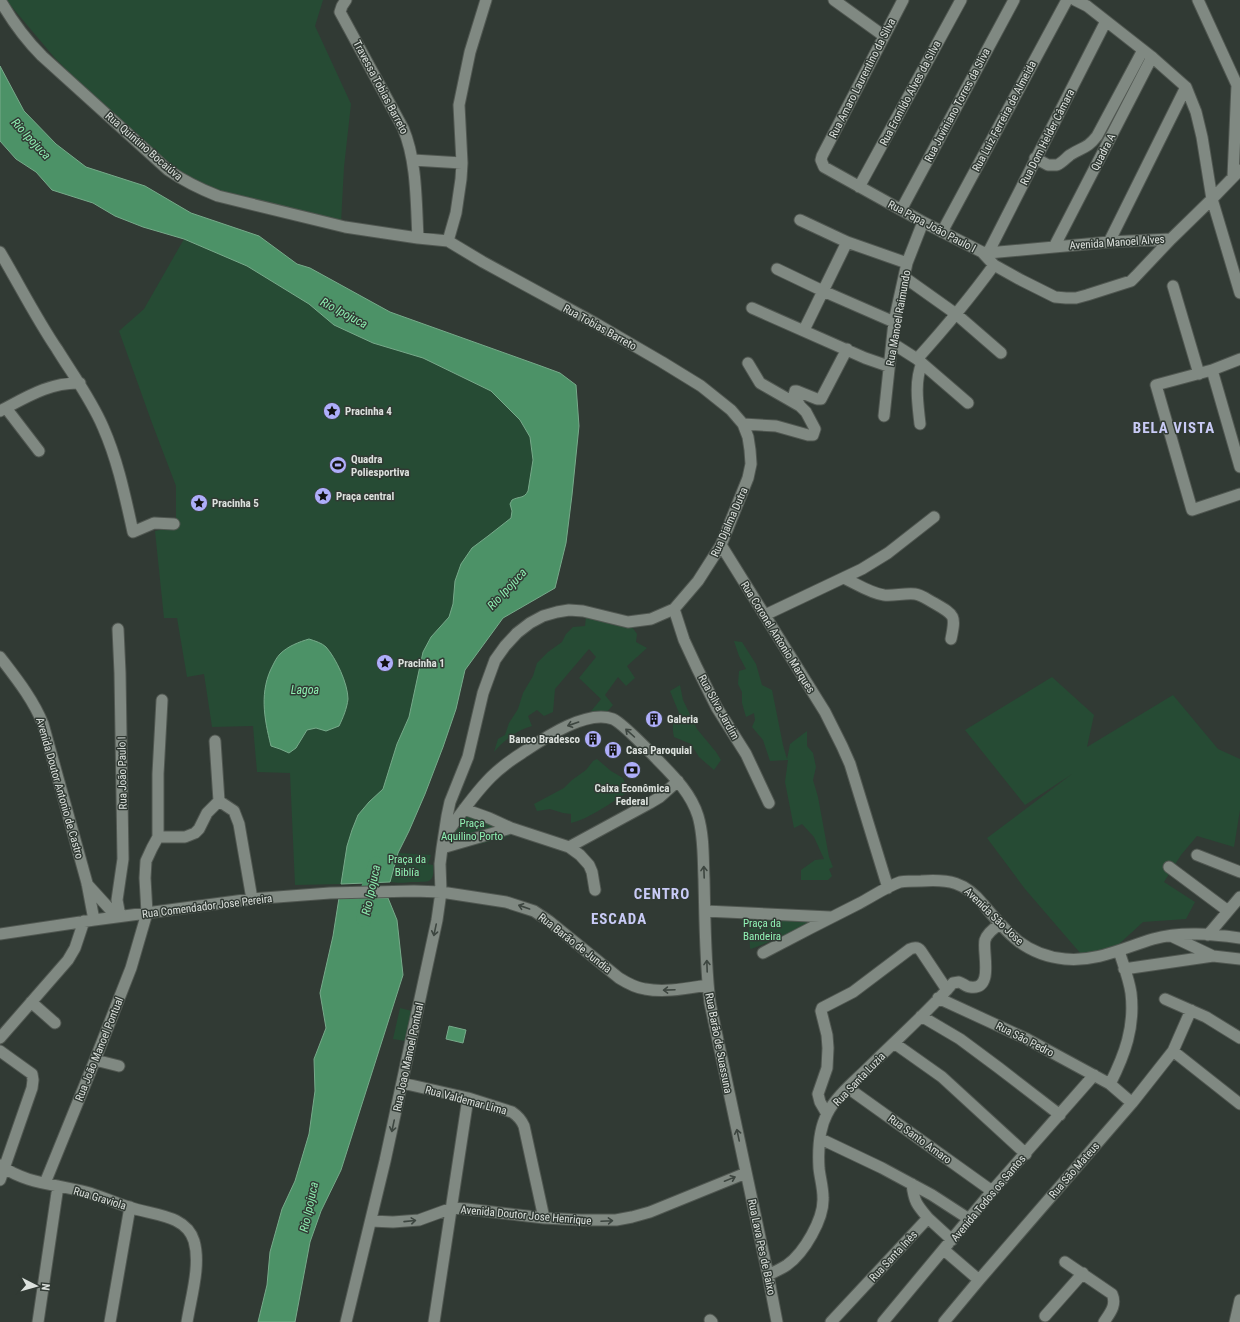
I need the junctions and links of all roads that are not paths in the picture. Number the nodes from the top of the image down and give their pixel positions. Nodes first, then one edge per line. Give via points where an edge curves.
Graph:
1 (0, 0) edge
2 (346, 0) edge
3 (486, 0) edge
4 (834, 0) edge
5 (903, 0) edge
6 (961, 0) edge
7 (1014, 0) edge
8 (1067, 0) edge
9 (1075, 0) edge
10 (1198, 0) edge
11 (1106, 21) junction
12 (884, 36) junction
13 (1148, 54) junction
14 (1238, 84) edge
15 (1186, 87) junction
16 (822, 156) joint
17 (1035, 158) junction
18 (413, 160) junction
19 (462, 163) junction
20 (1236, 173) edge
21 (859, 187) junction
22 (1212, 200) junction
23 (901, 210) junction
24 (800, 220) dead end
25 (923, 222) junction
26 (942, 232) junction
27 (418, 238) junction
28 (1171, 238) junction
29 (448, 241) junction
30 (847, 242) junction
31 (1109, 242) junction
32 (1054, 247) junction
33 (0, 252) edge
34 (985, 252) junction
35 (907, 264) junction
36 (994, 265) junction
37 (777, 269) dead end
38 (904, 277) junction
39 (1173, 286) dead end
40 (822, 291) junction
41 (1240, 293) edge
42 (752, 308) dead end
43 (956, 314) junction
44 (894, 322) junction
45 (804, 330) junction
46 (892, 343) junction
47 (847, 350) junction
48 (1001, 353) dead end
49 (1240, 359) edge
50 (920, 361) junction
51 (748, 363) dead end
52 (888, 366) junction
53 (1212, 370) junction
54 (1199, 374) junction
55 (80, 383) junction
56 (968, 403) dead end
57 (800, 406) junction
58 (3, 409) edge
59 (884, 416) dead end
60 (743, 424) junction
61 (920, 424) dead end
62 (39, 451) dead end
63 (1240, 467) edge
64 (1240, 494) edge
65 (934, 517) dead end
66 (174, 524) dead end
67 (721, 545) junction
68 (844, 578) junction
69 (674, 610) junction
70 (765, 615) junction
71 (118, 629) dead end
72 (951, 639) dead end
73 (0, 656) edge
74 (162, 700) dead end
75 (214, 741) dead end
76 (678, 780) junction
77 (219, 800) junction
78 (769, 803) dead end
79 (464, 809) junction
80 (511, 828) junction
81 (158, 836) junction
82 (442, 843) junction
83 (569, 847) junction
84 (1197, 855) dead end
85 (1169, 867) dead end
86 (1240, 872) edge
87 (86, 883) junction
88 (888, 888) junction
89 (595, 890) dead end
90 (397, 891) joint
91 (441, 892) junction
92 (1240, 897) edge
93 (252, 899) junction
94 (705, 911) junction
95 (1228, 911) junction
96 (147, 912) junction
97 (118, 916) junction
98 (832, 917) junction
99 (89, 920) junction
100 (1000, 924) junction
101 (0, 934) edge
102 (1208, 935) junction
103 (1170, 936) junction
104 (1240, 938) edge
105 (1119, 951) junction
106 (763, 953) dead end
107 (1213, 956) junction
108 (1240, 959) edge
109 (1124, 969) junction
110 (708, 985) junction
111 (947, 990) junction
112 (938, 998) junction
113 (1165, 999) dead end
114 (31, 1002) junction
115 (1191, 1010) junction
116 (921, 1016) junction
117 (55, 1023) dead end
118 (0, 1038) edge
119 (1240, 1038) edge
120 (894, 1043) junction
121 (0, 1051) edge
122 (1173, 1051) junction
123 (95, 1060) junction
124 (119, 1066) dead end
125 (1094, 1075) junction
126 (402, 1083) junction
127 (1110, 1084) junction
128 (848, 1088) junction
129 (468, 1098) junction
130 (1132, 1103) junction
131 (1240, 1104) edge
132 (827, 1114) junction
133 (1060, 1115) junction
134 (820, 1139) junction
135 (1026, 1154) junction
136 (2, 1166) edge
137 (746, 1173) junction
138 (0, 1180) edge
139 (45, 1183) junction
140 (912, 1184) junction
141 (58, 1186) junction
142 (992, 1191) junction
143 (130, 1207) junction
144 (452, 1208) junction
145 (544, 1218) junction
146 (928, 1218) junction
147 (969, 1219) junction
148 (371, 1221) junction
149 (952, 1240) junction
150 (944, 1250) junction
151 (1065, 1262) dead end
152 (1082, 1273) junction
153 (768, 1275) junction
154 (979, 1280) junction
155 (1240, 1300) edge
156 (1045, 1316) dead end
157 (38, 1322) edge
158 (110, 1322) edge
159 (187, 1322) edge
160 (346, 1322) edge
161 (434, 1322) edge
162 (777, 1322) edge
163 (831, 1322) edge
164 (883, 1322) edge
165 (944, 1322) edge
166 (1104, 1322) edge
167 (1234, 1322) edge

1 - 27 street, Rua Quintino Bocaiúva via 24,37 42,56 168,170 185,181 218,196 242,202 345,227
2 - 18 street, Travessa Tobias Barreto via 340,12 403,128
3 - 19 street via 470,52 459,105
4 - 12 street
5 - 12 street, Rua Amaro Laurentino da Silva
6 - 21 street, Rua Eronildo Alves da Silva
7 - 23 street, Rua Juviniano Torres da Sliva
8 - 26 street, Rua Luiz Ferreira de Almeida
9 - 11 street
10 - 14 street, Avenida Manoel Alves
11 - 13 street
11 - 17 street, Rua Dom Helder Câmara
12 - 16 street, Rua Amaro Laurentino da Silva
13 - 15 street
13 - 17 street via 1093,142 1057,165 1048,165
13 - 32 street, Quadra A
14 - 20 street, Avenida Manoel Alves
15 - 22 street via 1202,137
15 - 31 street
16 - 21 street, Rua Papa João Paulo I via 824,167
17 - 34 street, Rua Dom Helder Câmara
18 - 19 street
18 - 27 street, Travessa Tobias Barreto
19 - 29 street via 456,213
20 - 22 street, Avenida Manoel Alves
21 - 23 street, Rua Papa João Paulo I
22 - 28 street, Avenida Manoel Alves
22 - 41 street
23 - 25 street, Rua Papa João Paulo I
24 - 30 street
25 - 26 street, Rua Papa João Paulo I
25 - 35 street, Rua Manoel Raimundo
26 - 34 street, Rua Papa João Paulo I
27 - 29 street, Rua Quintino Bocaiúva
28 - 31 street, Avenida Manoel Alves
28 - 36 street, Rua Papa João Paulo I via 1131,281 1076,298 1055,297
29 - 60 street, Rua Tobias Barreto via 701,386 731,410
30 - 35 street
30 - 40 street
31 - 32 street, Avenida Manoel Alves
32 - 34 street, Avenida Manoel Alves
33 - 55 street via 56,348
34 - 36 street, Rua Papa João Paulo I
35 - 38 street, Rua Manoel Raimundo
36 - 43 street
37 - 40 street
38 - 43 street
38 - 44 street, Rua Manoel Raimundo
39 - 54 street
40 - 44 street
40 - 45 street
42 - 45 street
43 - 48 street
43 - 50 street
44 - 46 street, Rua Manoel Raimundo
45 - 47 street
46 - 50 street
46 - 52 street, Rua Manoel Raimundo
47 - 52 street
47 - 57 street via 821,399 795,391
49 - 53 street
50 - 56 street
50 - 61 street
51 - 57 street via 760,383
52 - 59 street, Rua Manoel Raimundo
53 - 54 street
53 - 63 street
54 - 64 street via 1156,385 1192,510
55 - 58 street via 70,382 42,389
55 - 66 street via 110,442 133,532 154,522
57 - 60 street via 815,429 811,435 776,426
58 - 62 street
60 - 67 street, Rua Djalma Dutra via 748,437 751,464 748,478
65 - 68 street via 881,558
67 - 69 street, Rua Djalma Dutra via 698,581
67 - 70 street, Rua Coronel Antonio Marques
68 - 70 street
68 - 72 street via 878,594 922,596 950,613 954,624
69 - 78 street, Rua Silva Jardim via 697,668 717,708 746,754
69 - 82 street, Rua Joao Manoel Pontual via 651,619 628,622 583,611 557,612 530,623 505,646 495,660 485,687 468,757 450,802
70 - 88 street, Rua Coronel Antonio Marques via 835,730 850,764
71 - 97 street, Rua João Paulo I via 123,859 117,900
73 - 87 street, Avenida Doutor Antonio de Castro via 39,713
74 - 81 street
75 - 77 street
76 -> 79 street, Rua Barão de Suassuna via 619,723 602,717 586,719 549,735 503,766 491,776
76 - 83 street via 650,803
94 -> 76 street, Rua Barão de Suassuna via 700,827 695,807
77 - 81 street via 207,813 195,833 184,837
77 - 93 street via 234,811 239,824
79 - 80 street
79 - 82 street
80 - 82 street
80 - 83 street
81 - 96 street via 146,861 144,878
82 - 91 street, Rua Joao Manoel Pontual
83 - 89 street via 589,866
84 - 86 street
85 - 95 street
87 - 97 street, Avenida Doutor Antonio de Castro
87 - 99 street, Avenida Doutor Antonio de Castro
88 - 98 street, Avenida São Jose
88 - 100 street, Avenida São Jose via 901,882 952,881 972,891
90 - 91 street, Rua Barão de Jundia
90 - 93 street, Rua Comendador Jose Pereira
110 -> 91 street, Rua Barão de Jundia via 674,990 645,989 632,985 619,978 534,911 506,902
91 -> 126 street, Rua Joao Manoel Pontual
92 - 95 street
93 - 96 street, Rua Comendador Jose Pereira
94 - 98 street
110 -> 94 street, Rua Barão de Suassuna
95 - 102 street
96 - 97 street, Rua Comendador Jose Pereira
96 - 123 street, Rua João Manoel Pontual via 131,968
97 - 99 street, Rua Comendador Jose Pereira
98 - 106 street, Avenida São Jose
99 - 101 street, Rua Comendador Jose Pereira
99 - 114 street via 68,960
100 - 105 street, Avenida São Jose via 1021,944 1035,952 1050,956 1080,959
100 - 111 street, Rua Santa Luzia via 985,939 986,974 983,981 973,987 957,981
102 - 103 street, Avenida São Jose
102 - 104 street, Avenida São Jose
103 - 105 street, Avenida São Jose
103 - 107 street
105 - 109 street
107 - 108 street
107 - 109 street
109 - 127 street via 1131,992 1130,1032
137 -> 110 street, Rua Barão de Suassuna
111 - 112 street, Rua Santa Luzia
111 - 132 street via 921,951 917,948 910,949 853,992 822,1008 828,1048 826,1068 818,1094
112 - 116 street, Rua Santa Luzia
112 - 125 street, Rua São Pedro via 1027,1039
113 - 115 street
114 - 117 street
114 - 118 street
115 - 119 street via 1206,1016
115 - 122 street, Rua São Mateus
116 - 120 street, Rua Santa Luzia
116 - 133 street via 960,1039
120 - 128 street, Rua Santa Luzia
120 - 135 street via 942,1077
121 - 136 street via 32,1074 33,1080
122 - 130 street, Rua São Mateus
122 - 131 street
123 - 124 street
123 - 139 street, Rua João Manoel Pontual
125 - 127 street, Rua São Pedro
125 - 133 street, Avenida Todos os Santos
126 - 129 street, Rua Valdemar Lima
126 -> 148 street, Rua Joao Manoel Pontual
127 - 130 street, Rua São Pedro
128 - 132 street, Rua Santa Luzia
128 - 142 street, Rua Santo Amaro
129 - 144 street
129 - 145 street, Rua Valdemar Lima via 512,1112 522,1120
130 - 154 street, Rua São Mateus
132 - 134 street, Rua Santa Luzia
133 - 135 street, Avenida Todos os Santos
134 - 140 street via 860,1156
134 - 153 street, Rua Santa Luzia via 819,1168 823,1198 821,1215 795,1258
135 - 142 street, Avenida Todos os Santos
136 - 138 street
136 - 139 street, Rua Graviola via 24,1178
145 -> 137 street, Avenida Doutor Jose Henrique via 599,1221 632,1217
137 - 153 street, Rua Lava Pes de Baixo
139 - 141 street, Rua Graviola
140 - 146 street via 916,1204
140 - 147 street
141 - 143 street, Rua Graviola via 105,1197
141 - 157 street
142 - 147 street, Avenida Todos os Santos
143 - 158 street
143 - 159 street, Rua Graviola via 179,1222 188,1229 193,1239 196,1265
144 - 145 street, Avenida Doutor Jose Henrique
148 -> 144 street, Avenida Doutor Jose Henrique via 418,1220
144 - 161 street
146 - 149 street
146 - 163 street, Rua Santa Inês
147 - 149 street, Avenida Todos os Santos
148 - 160 street, Rua Joao Manoel Pontual
149 - 150 street, Avenida Todos os Santos
150 - 154 street
150 - 164 street, Avenida Todos os Santos
151 - 152 street
152 - 156 street
152 - 166 street via 1114,1297 1113,1307
153 - 162 street, Rua Lava Pes de Baixo
154 - 165 street, Rua São Mateus
155 - 167 street

